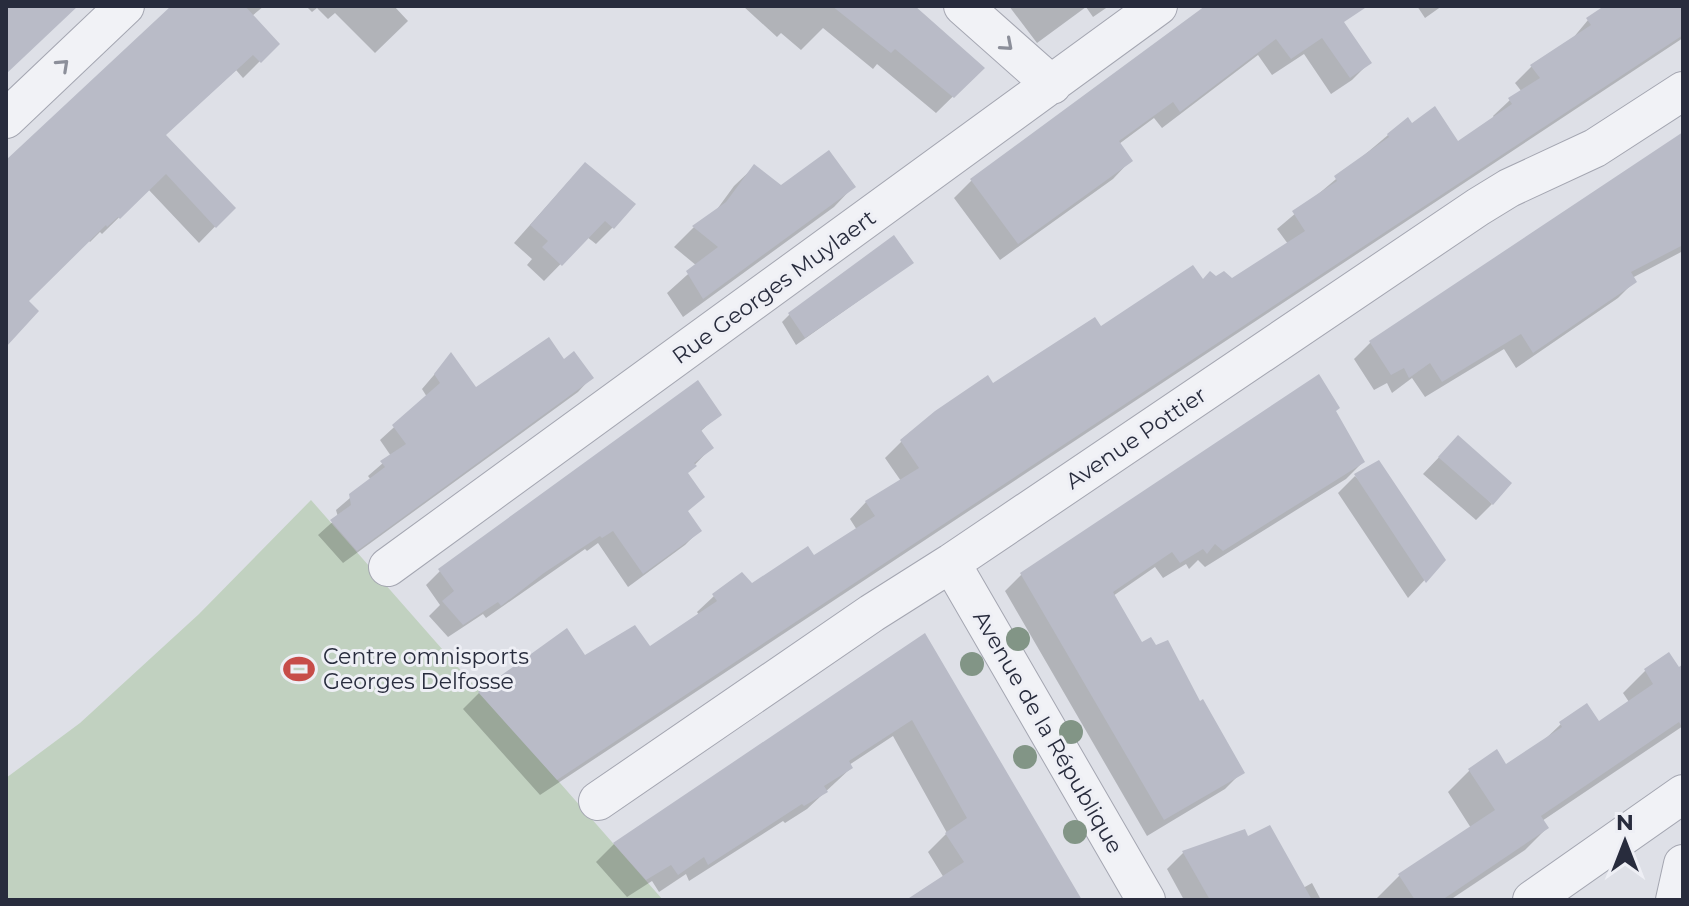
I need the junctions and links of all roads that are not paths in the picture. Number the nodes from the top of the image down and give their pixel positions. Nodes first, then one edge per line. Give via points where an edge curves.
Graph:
1 (125, 6) edge
2 (963, 6) edge
3 (1158, 6) edge
4 (1052, 85) junction
5 (1683, 91) edge
6 (6, 119) edge
7 (951, 563) junction
8 (388, 567) dead end
9 (1683, 794) edge
10 (598, 801) dead end
11 (1683, 864) edge
12 (1146, 900) edge
13 (1532, 900) edge
14 (1675, 900) edge

6 -> 1 street
2 -> 4 street
3 - 4 street, Rue Georges Muylaert
4 - 8 street, Rue Georges Muylaert
5 - 7 street, Avenue Pottier via 1595,148 1478,207
7 - 10 street, Avenue Pottier
7 - 12 street, Avenue de la République
9 - 13 street
11 - 14 street

